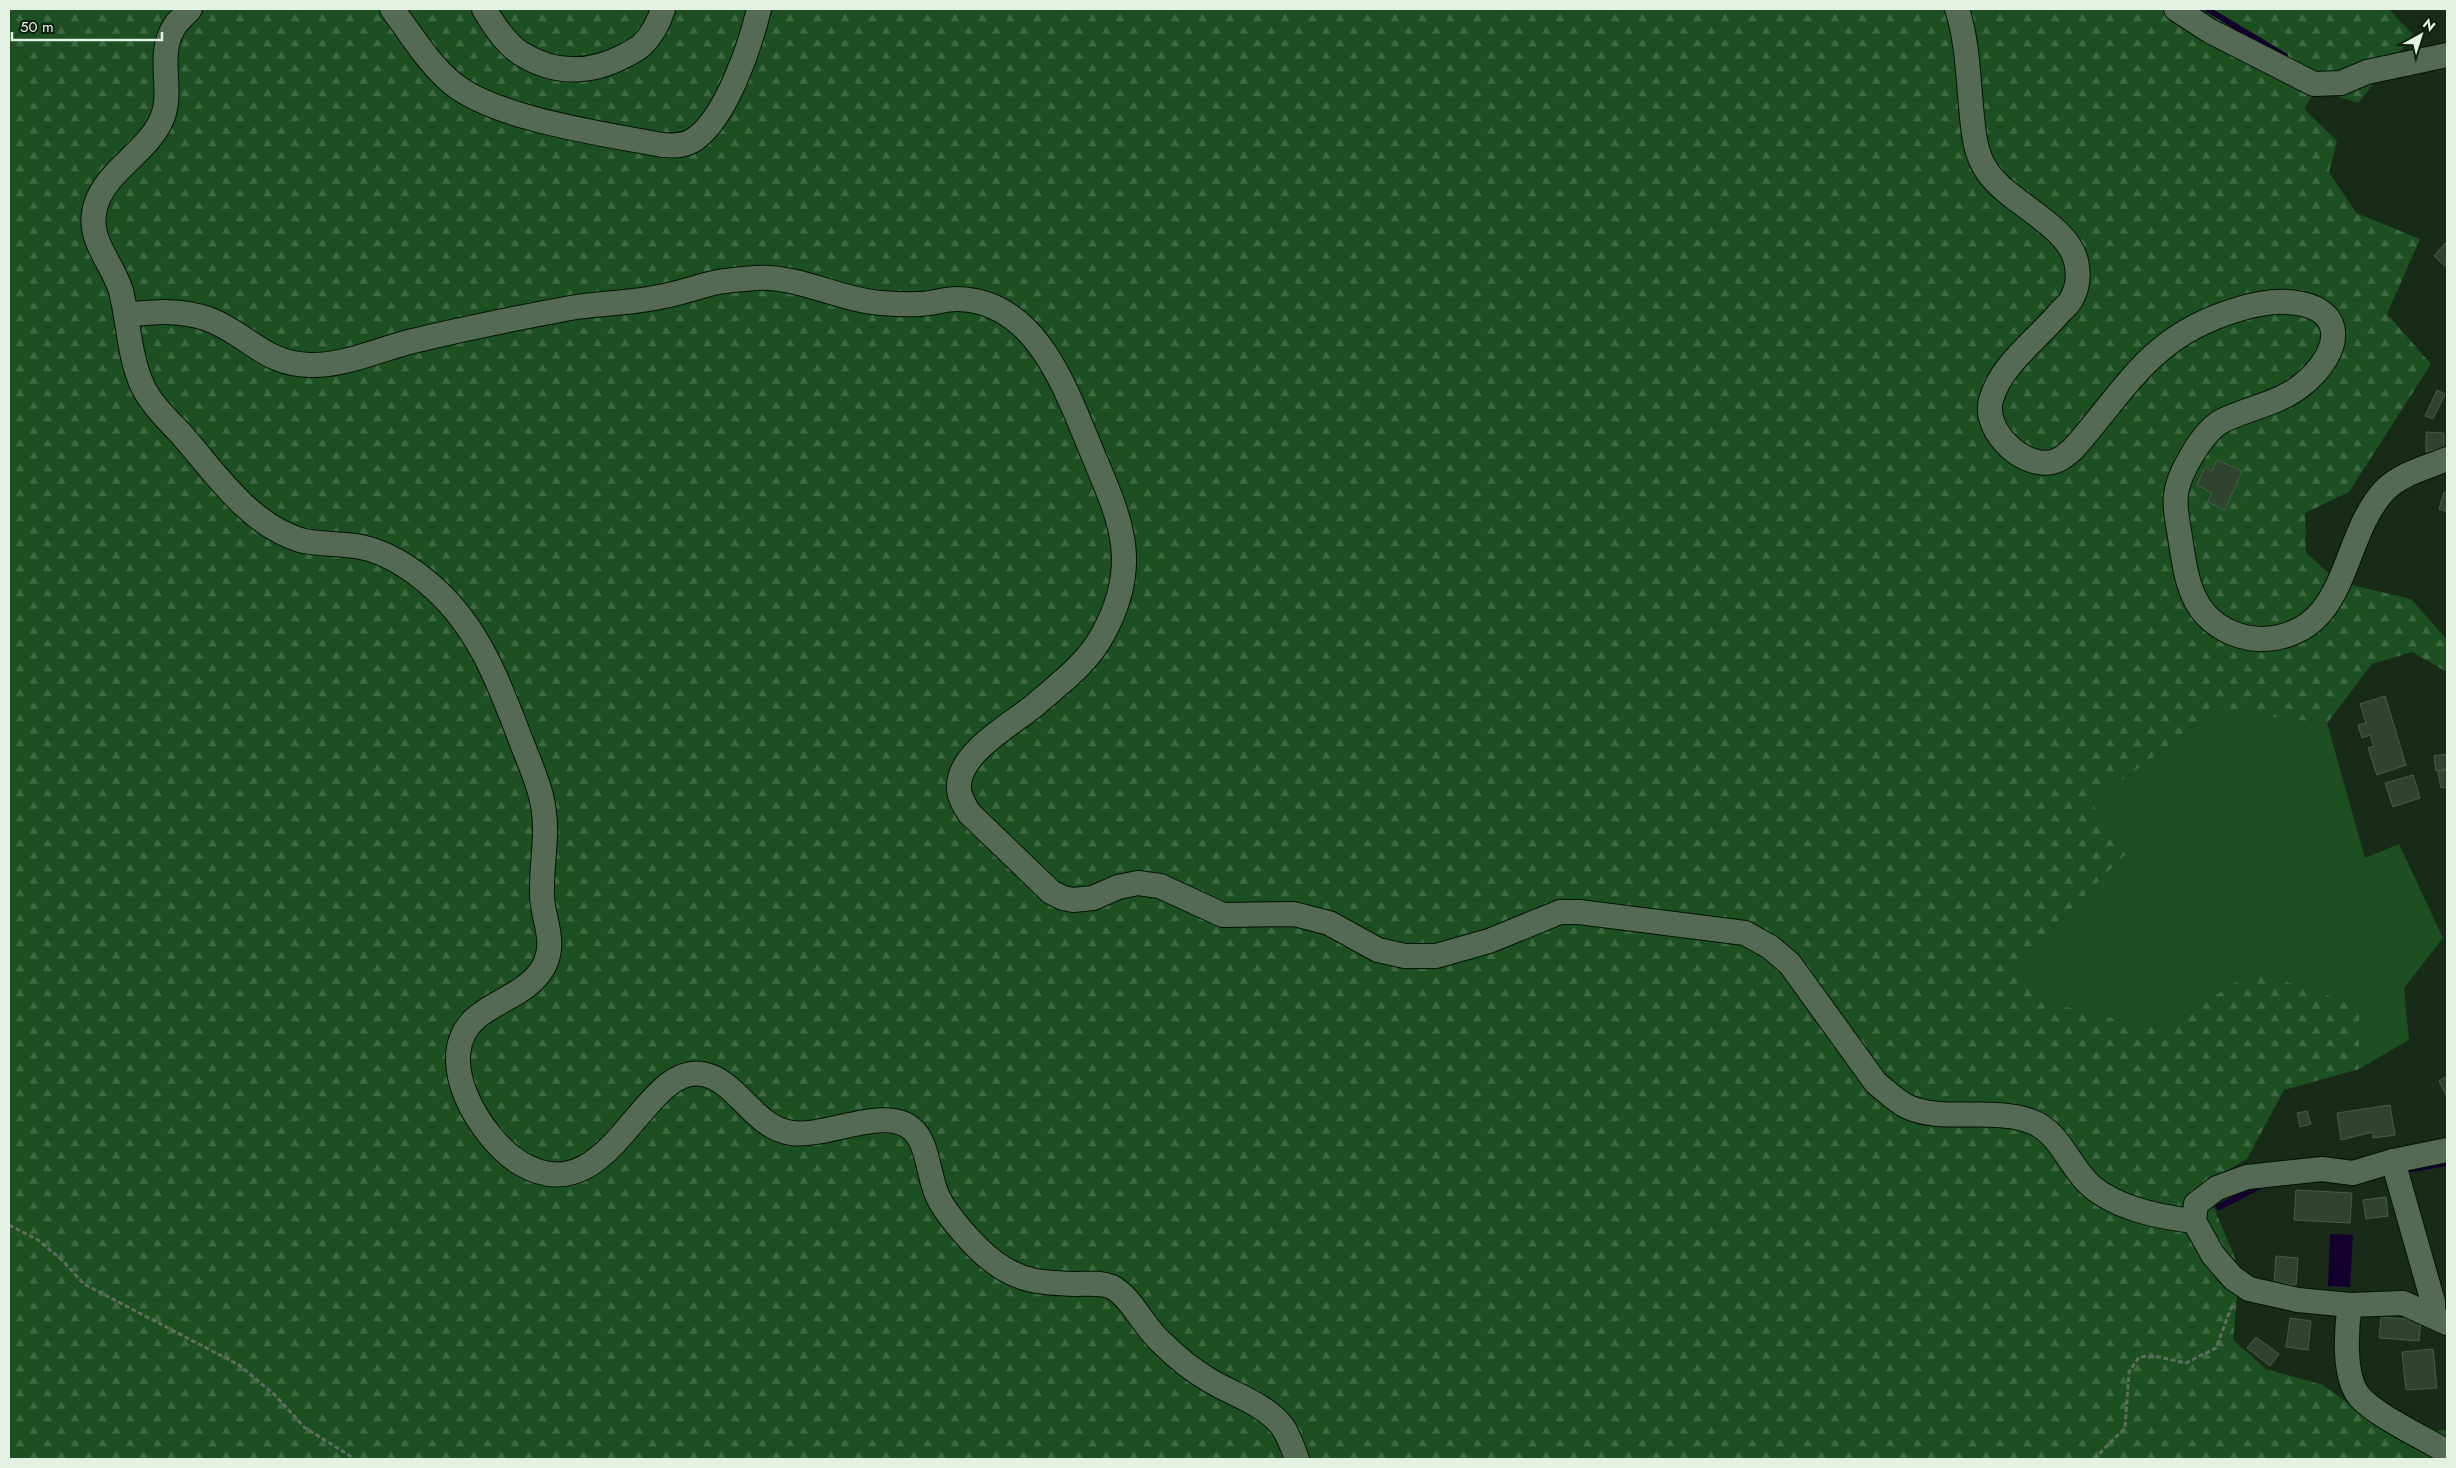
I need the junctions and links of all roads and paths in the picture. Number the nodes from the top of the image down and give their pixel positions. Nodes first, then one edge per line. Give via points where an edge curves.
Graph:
1 (190, 9) edge
2 (392, 9) edge
3 (484, 9) edge
4 (663, 9) edge
5 (759, 9) edge
6 (1957, 9) edge
7 (2176, 9) edge
8 (2447, 55) edge
9 (126, 316) junction
10 (2447, 459) edge
11 (2447, 1150) edge
12 (2393, 1161) junction
13 (2194, 1221) junction
14 (9, 1225) edge
15 (2249, 1289) junction
16 (2350, 1306) junction
17 (2440, 1319) edge
18 (2447, 1452) edge
19 (355, 1459) edge
20 (1297, 1459) edge
21 (2094, 1459) edge

1 - 9 street via 174,28 166,48 164,64 168,96 160,122 104,190 95,206 95,232 99,247 119,283
2 - 5 street via 436,69 481,102 552,123 662,146 680,146 696,139 729,93
3 - 4 street via 496,28 519,52 544,65 572,71 609,64 641,46
6 - 10 street via 1967,62 1976,144 1986,171 2004,191 2066,242 2076,259 2078,278 2072,298 2008,368 1990,402 1996,433 2019,455 2037,462 2057,461 2078,443 2152,354 2178,334 2200,323 2245,307 2280,301 2302,303 2322,310 2331,320 2334,337 2329,353 2314,374 2283,397 2220,422 2188,462 2176,496 2183,559 2194,596 2205,614 2219,626 2238,636 2257,639 2294,634 2310,624 2336,591 2368,514 2383,492 2397,479
7 - 8 street via 2210,31 2314,84 2341,83 2367,72
9 - 13 street via 187,312 228,328 275,360 310,365 336,362 413,341 578,307 659,297 717,282 761,278 877,303 920,304 957,299 981,303 1007,314 1027,330 1046,353 1066,388 1105,481 1120,524 1126,556 1121,590 1094,648 1084,661 980,747 964,766 958,784 962,802 969,813 1051,892 1073,900 1092,898 1138,883 1160,886 1223,915 1294,914 1329,923 1378,950 1405,956 1436,956 1489,941 1560,912 1745,933 1770,947 1790,964 1876,1083 1907,1106 1927,1112 2005,1115 2030,1121 2058,1142 2091,1186 2115,1202 2168,1218
9 - 20 street via 134,364 147,395 245,507 278,531 306,542 361,547 391,556 431,585 460,614 496,674 541,796 547,836 541,898 549,926 550,949 541,972 525,988 474,1019 460,1037 458,1067 463,1087 474,1113 504,1151 525,1166 546,1173 566,1174 589,1166 669,1083 688,1074 705,1074 720,1082 765,1124 783,1132 805,1135 884,1119 904,1123 916,1131 939,1198 988,1259 1016,1278 1070,1284 1096,1283 1113,1288 1172,1353 1204,1377 1274,1418 1286,1431
11 - 12 street
12 - 13 street via 2353,1173 2322,1169 2247,1177 2217,1188 2196,1204
12 - 17 street
13 - 15 street via 2213,1255 2233,1278
14 - 19 path via 38,1240 84,1284 239,1365 275,1395 304,1426
15 - 16 street via 2298,1300
15 - 21 path via 2231,1308 2216,1348 2186,1362 2154,1356 2139,1357 2129,1372 2125,1428
16 - 17 street via 2403,1303
16 - 18 street via 2346,1333 2351,1381 2358,1396

